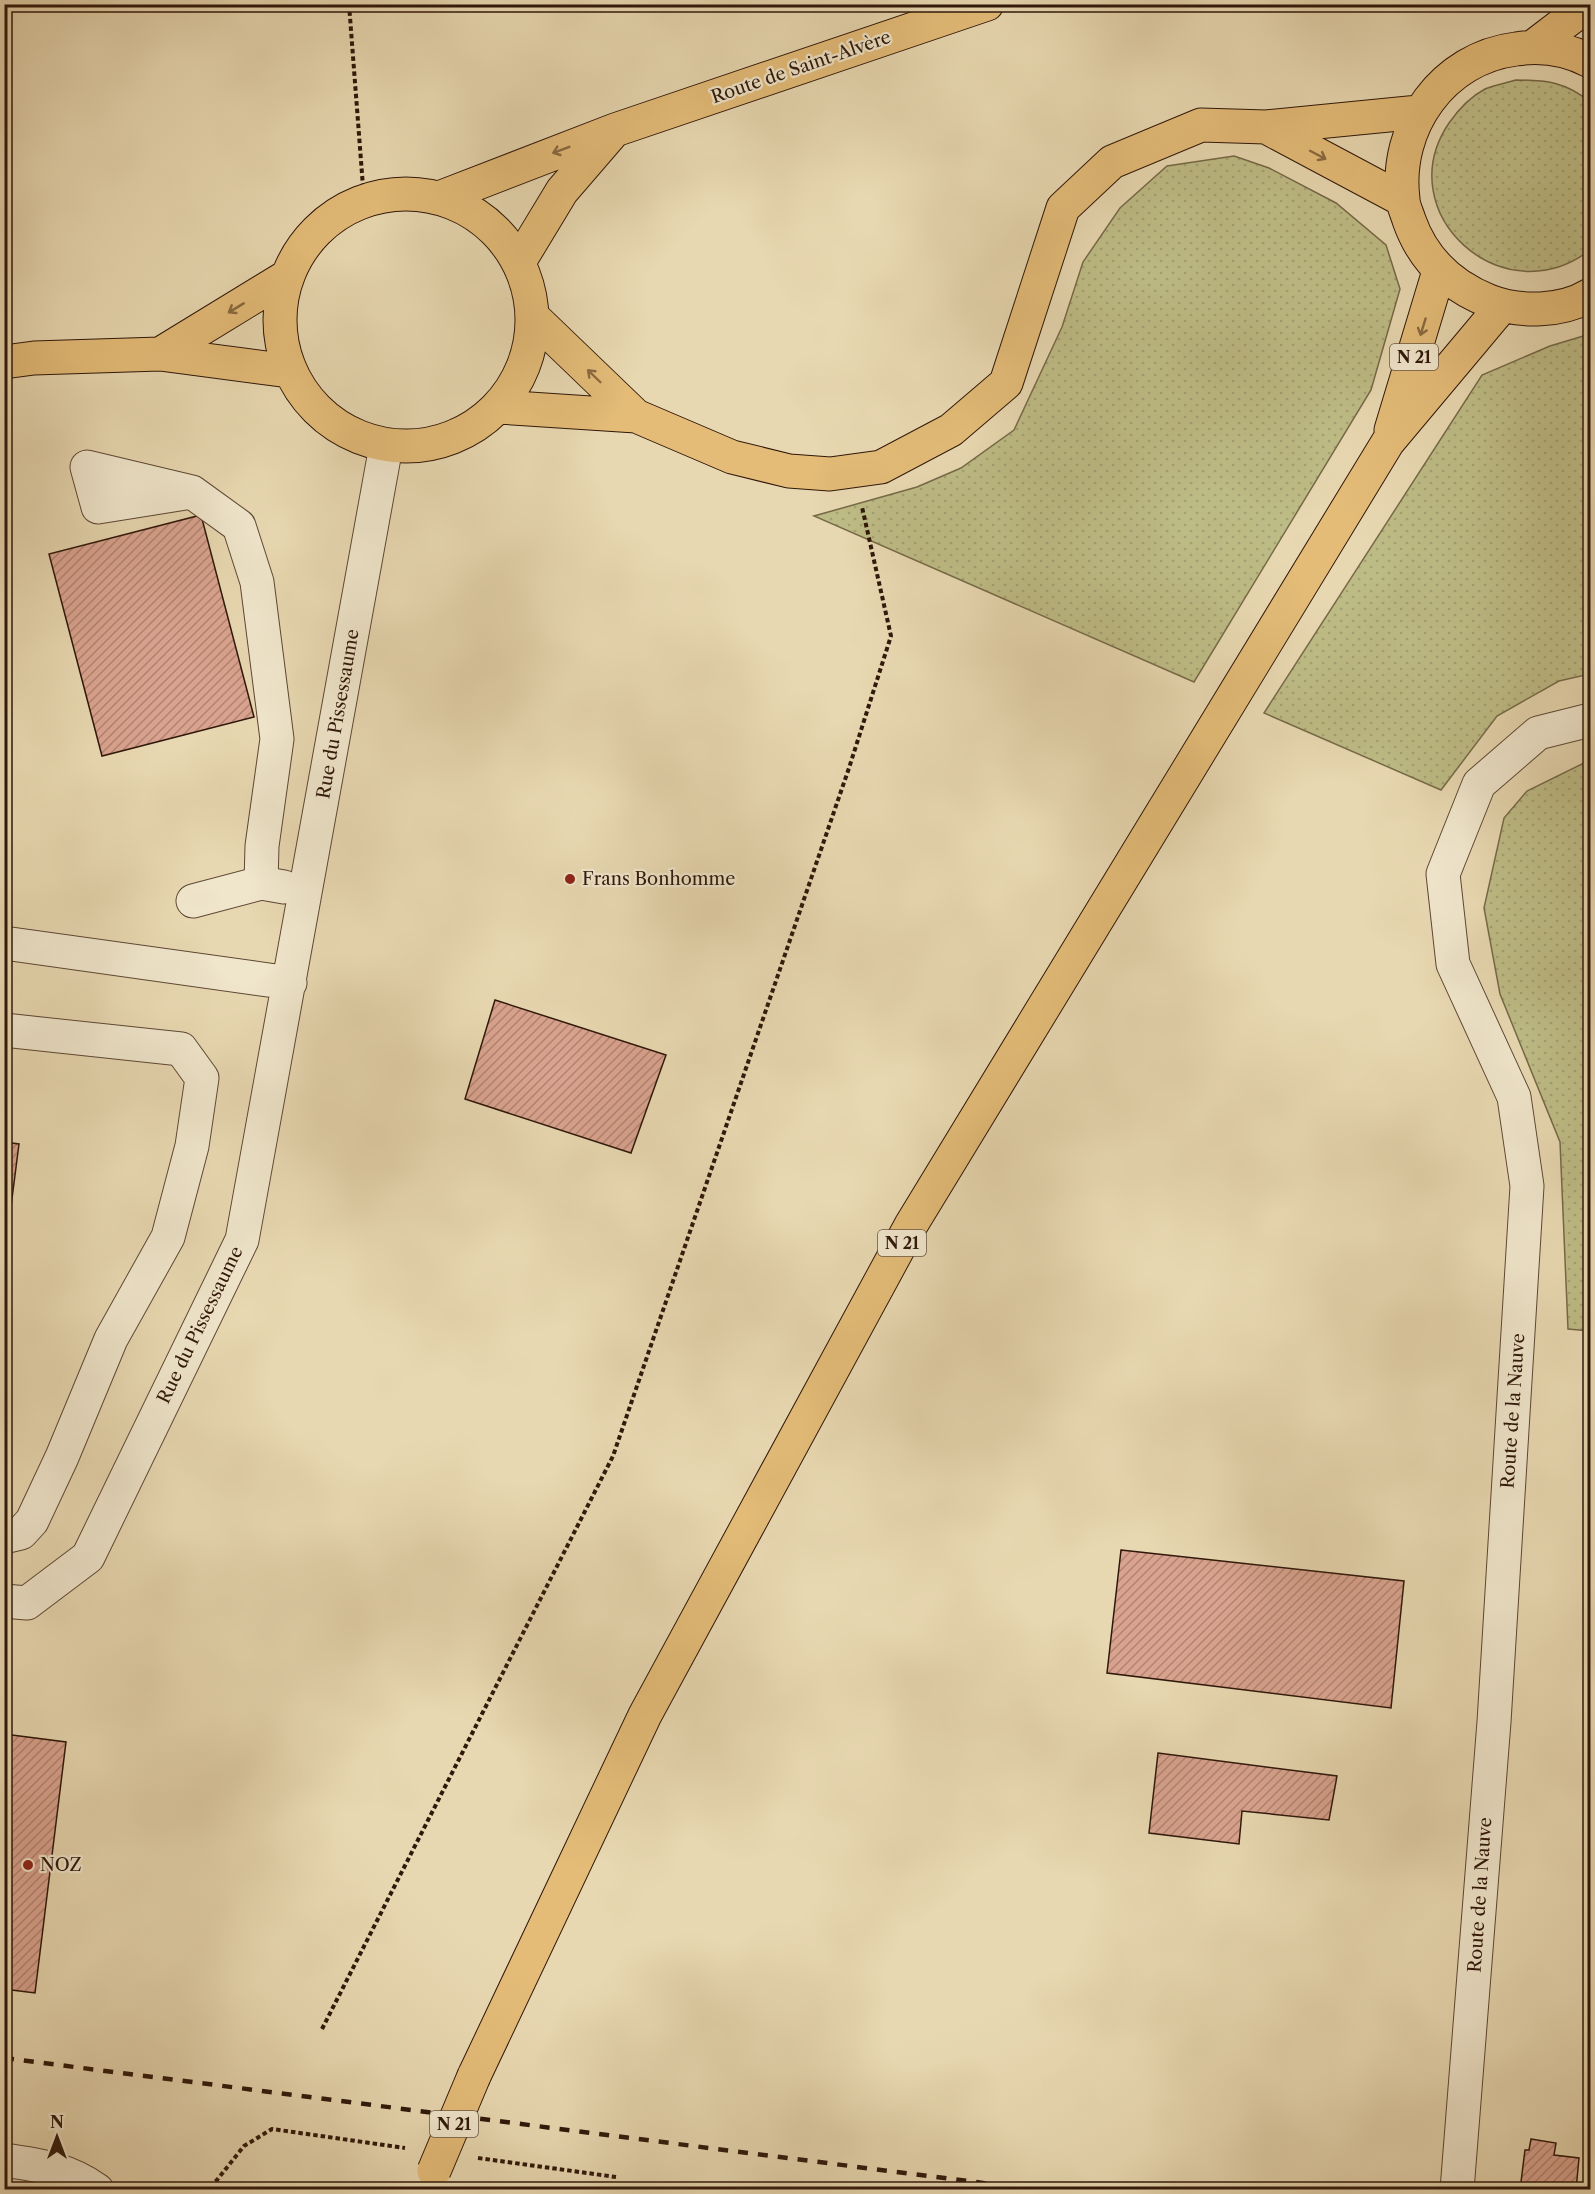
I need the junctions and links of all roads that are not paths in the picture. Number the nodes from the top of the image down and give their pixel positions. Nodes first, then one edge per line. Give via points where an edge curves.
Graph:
1 (987, 4) edge
2 (1589, 4) edge
3 (1534, 46) junction
4 (1590, 61) edge
5 (1419, 112) junction
6 (1266, 127) junction
7 (615, 129) junction
8 (439, 198) junction
9 (1402, 200) junction
10 (519, 262) junction
11 (1439, 271) junction
12 (286, 277) junction
13 (1590, 296) edge
14 (1502, 306) junction
15 (533, 317) junction
16 (160, 354) junction
17 (4, 362) edge
18 (289, 371) junction
19 (498, 408) junction
20 (636, 416) junction
21 (1388, 442) junction
22 (386, 446) junction
23 (192, 492) dead end
24 (1590, 720) edge
25 (261, 883) junction
26 (306, 892) junction
27 (193, 901) dead end
28 (4, 943) edge
29 (290, 982) junction
30 (4, 1030) edge
31 (4, 1537) edge
32 (4, 1601) edge
33 (4, 2160) edge
34 (431, 2180) edge
35 (97, 2190) edge
36 (1457, 2190) edge

1 - 7 main road, Route de Saint-Alvère
2 - 3 main road
3 - 4 main road via 1575,53
3 - 5 main road via 1500,51 1467,64 1440,85
5 - 6 main road
5 - 9 main road via 1403,154
6 -> 9 main road
6 - 20 main road via 1201,125 1112,162 1063,208 1006,382 951,430 881,467 830,474 789,471 732,457
7 -> 8 main road, Route de Saint-Alvère
7 - 10 main road via 562,191
8 - 10 main road via 471,212 498,233
8 - 12 main road via 401,193 364,201 331,218 304,244
9 - 11 main road via 1416,239
10 - 15 main road via 529,289
11 - 14 main road via 1468,293
11 -> 21 main road, N 21
12 -> 16 main road
12 - 18 main road via 279,308 280,340
13 - 14 main road via 1543,310
14 - 21 main road, N 21
15 - 19 main road via 529,350 517,381
20 -> 15 main road
16 - 17 main road
16 - 18 main road
18 - 22 main road via 321,413 346,432
19 - 20 main road
19 - 22 main road via 465,432 426,445
21 - 34 main road, N 21, bridge via 911,1225 645,1715 474,2076
22 - 26 street, Rue du Pissessaume
23 - 25 street via 239,526 257,582 277,739 261,846
24 - 36 street, Route de la Nauve via 1538,733 1479,784 1443,874 1454,964 1514,1097 1527,1186 1494,1722
25 - 26 street
25 - 27 street
26 - 29 street, Rue du Pissessaume
28 - 29 street
29 - 32 street, Rue du Pissessaume via 242,1240 88,1557 27,1603
30 - 31 street via 181,1049 202,1078 192,1146 168,1238 111,1339 32,1521 21,1533
33 - 35 street via 80,2177

